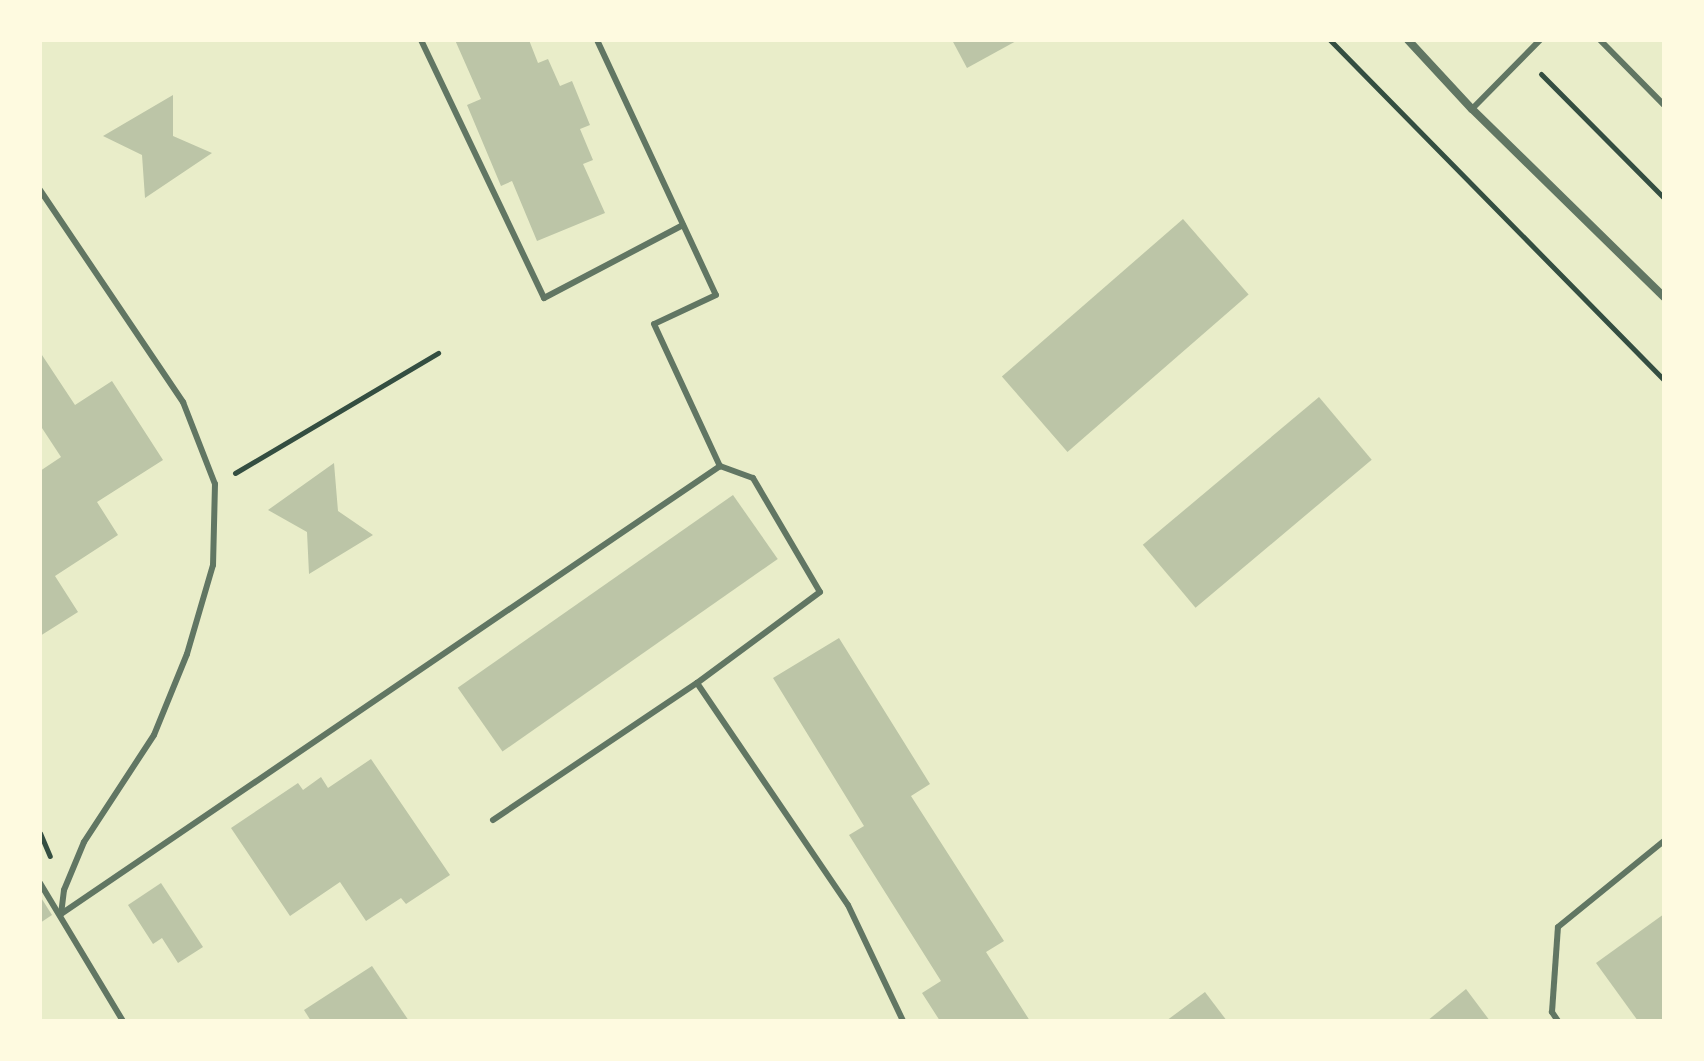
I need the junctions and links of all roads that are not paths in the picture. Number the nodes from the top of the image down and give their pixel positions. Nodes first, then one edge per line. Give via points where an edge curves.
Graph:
1 (421, 40) edge
2 (597, 40) edge
3 (1408, 40) edge
4 (1540, 40) edge
5 (1600, 40) edge
6 (1664, 105) edge
7 (1472, 109) junction
8 (40, 190) edge
9 (683, 225) junction
10 (1664, 297) edge
11 (720, 466) junction
12 (697, 683) junction
13 (493, 820) dead end
14 (1664, 841) edge
15 (40, 883) edge
16 (61, 914) junction
17 (123, 1021) edge
18 (903, 1021) edge
19 (1558, 1021) edge

1 - 9 lane via 544,298
2 - 9 lane
3 - 7 street
4 - 7 lane
5 - 6 lane
7 - 10 street
8 - 16 lane via 183,402 215,484 213,565 187,654 154,735 84,842 64,890
9 - 11 lane via 716,295 654,324
11 - 12 lane via 753,478 820,592
11 - 16 lane
12 - 13 lane
12 - 18 lane via 848,905
14 - 19 lane via 1558,927 1552,1012
15 - 16 lane
16 - 17 lane

